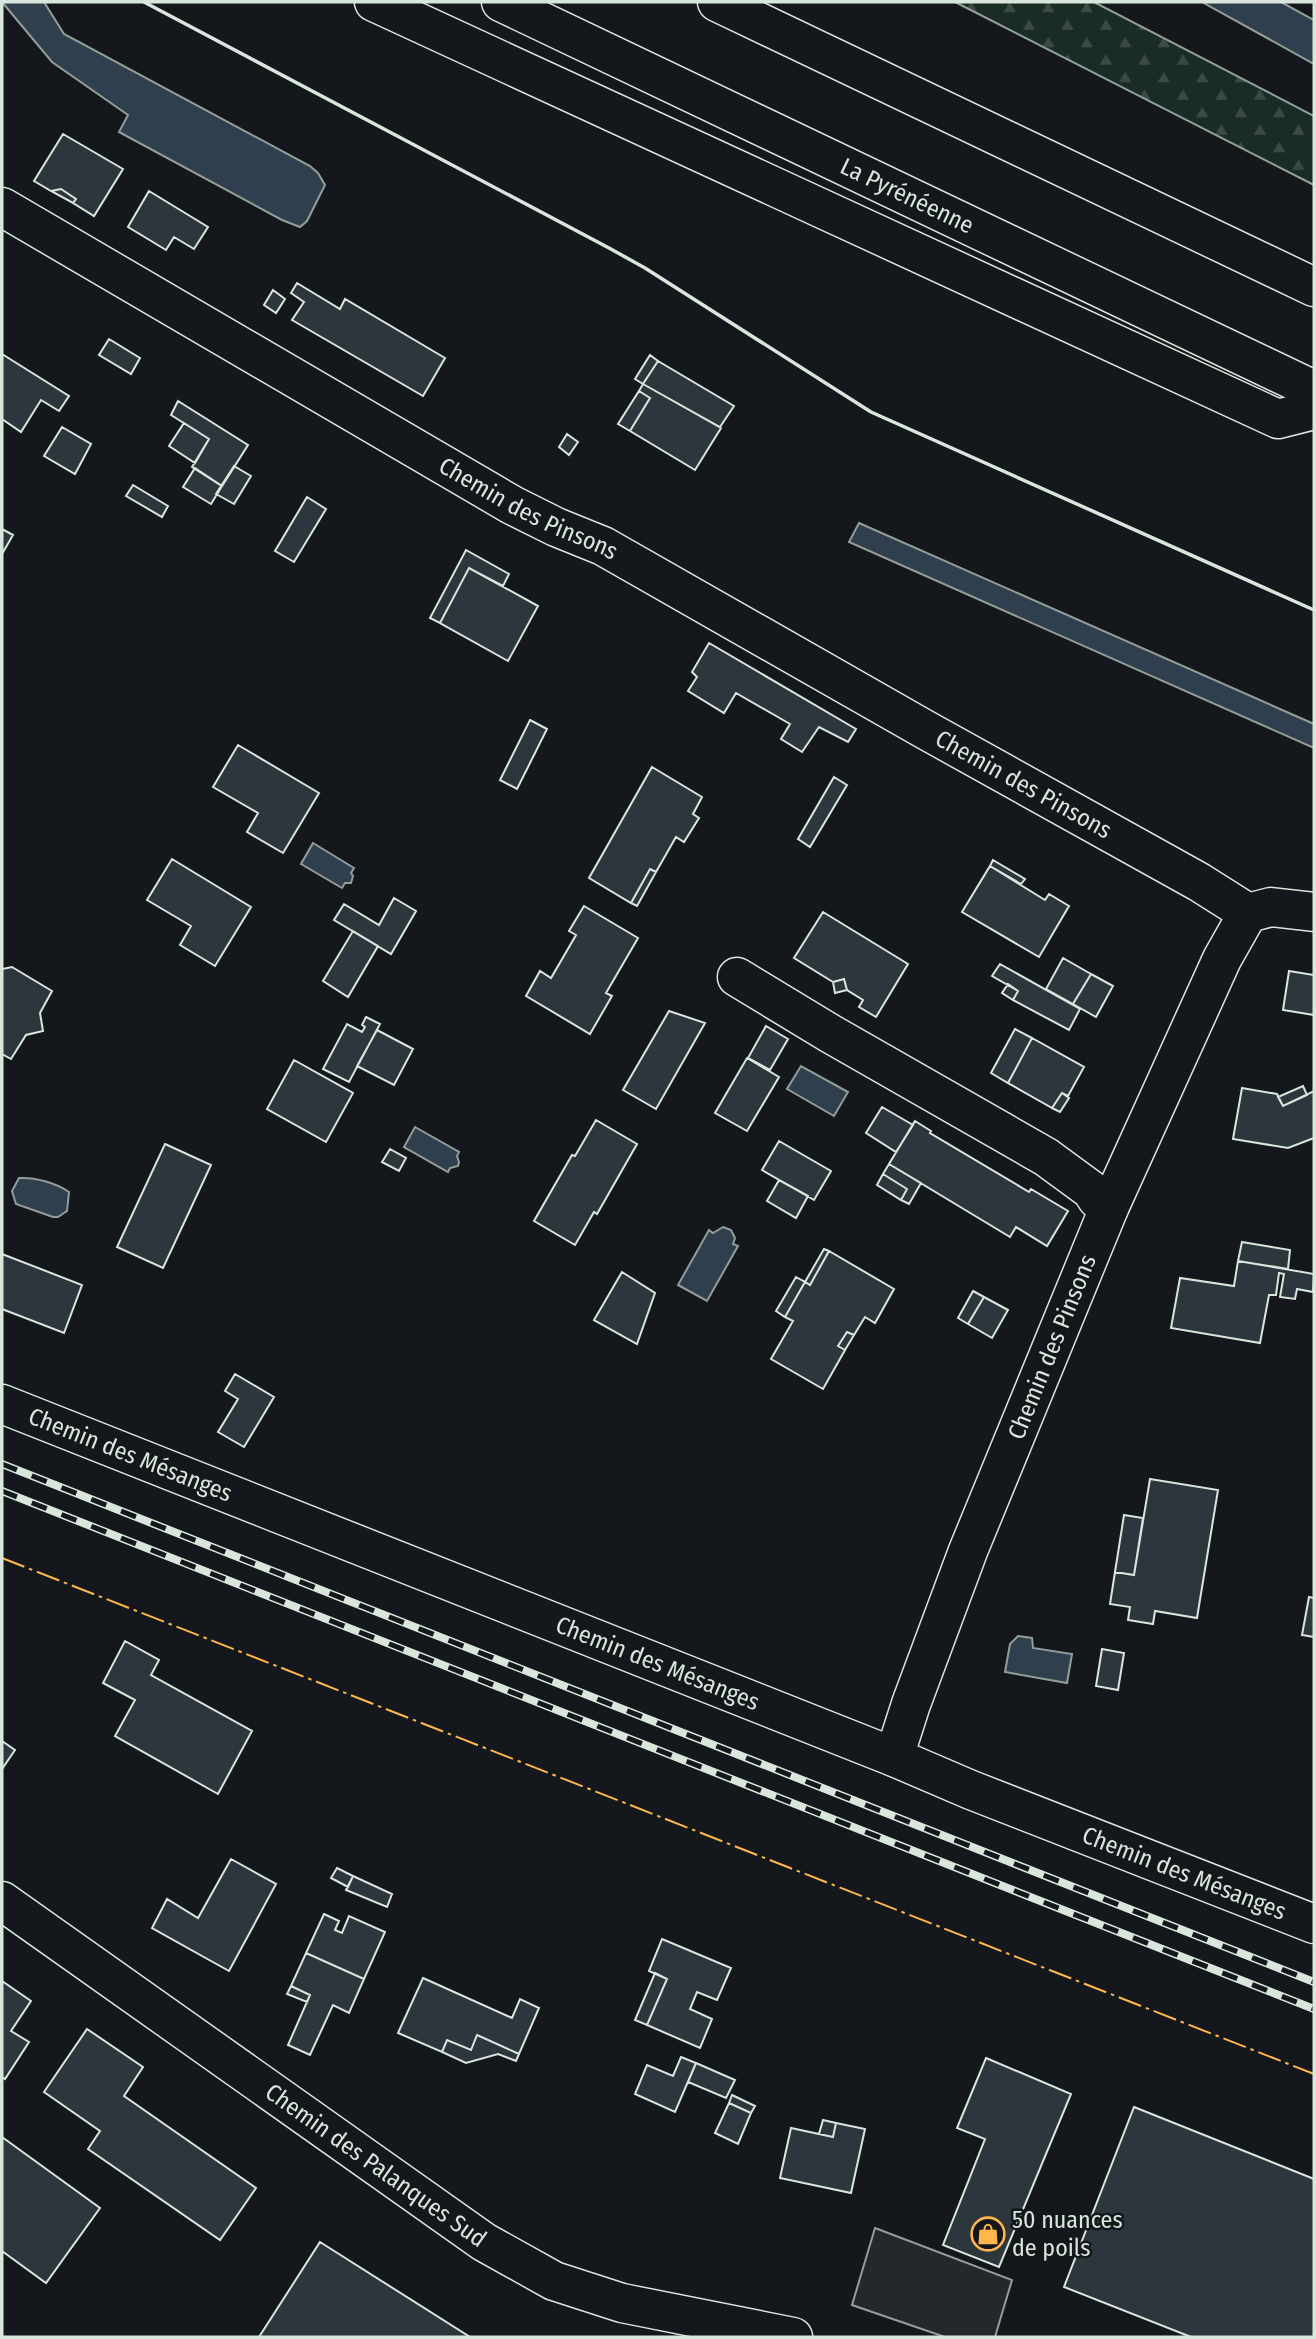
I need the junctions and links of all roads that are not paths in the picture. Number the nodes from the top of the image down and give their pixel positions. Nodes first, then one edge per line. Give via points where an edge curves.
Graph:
1 (374, 2) edge
2 (501, 2) edge
3 (717, 2) edge
4 (763, 2) edge
5 (789, 36) junction
6 (2, 207) edge
7 (1314, 288) edge
8 (1314, 390) edge
9 (1314, 410) edge
10 (1314, 912) edge
11 (1248, 913) junction
12 (737, 977) dead end
13 (1109, 1208) junction
14 (2, 1404) edge
15 (894, 1757) junction
16 (2, 1902) edge
17 (1314, 1924) edge
18 (697, 2328) edge
19 (793, 2337) edge

1 - 9 main road via 1278,419
2 - 8 main road, La Pyrénéenne
3 - 5 main road
4 - 5 main road
5 - 7 main road
6 - 11 main road, Chemin des Pinsons via 512,505 603,545
10 - 11 main road via 1271,907
11 - 13 main road, Chemin des Pinsons via 1222,959
12 - 13 main road via 1046,1157
13 - 15 main road, Chemin des Pinsons via 968,1551
14 - 15 main road, Chemin des Mésanges
15 - 17 main road, Chemin des Mésanges
16 - 18 main road, Chemin des Palanques Sud via 484,2242 554,2281
18 - 19 main road, Chemin des Palanques Sud

